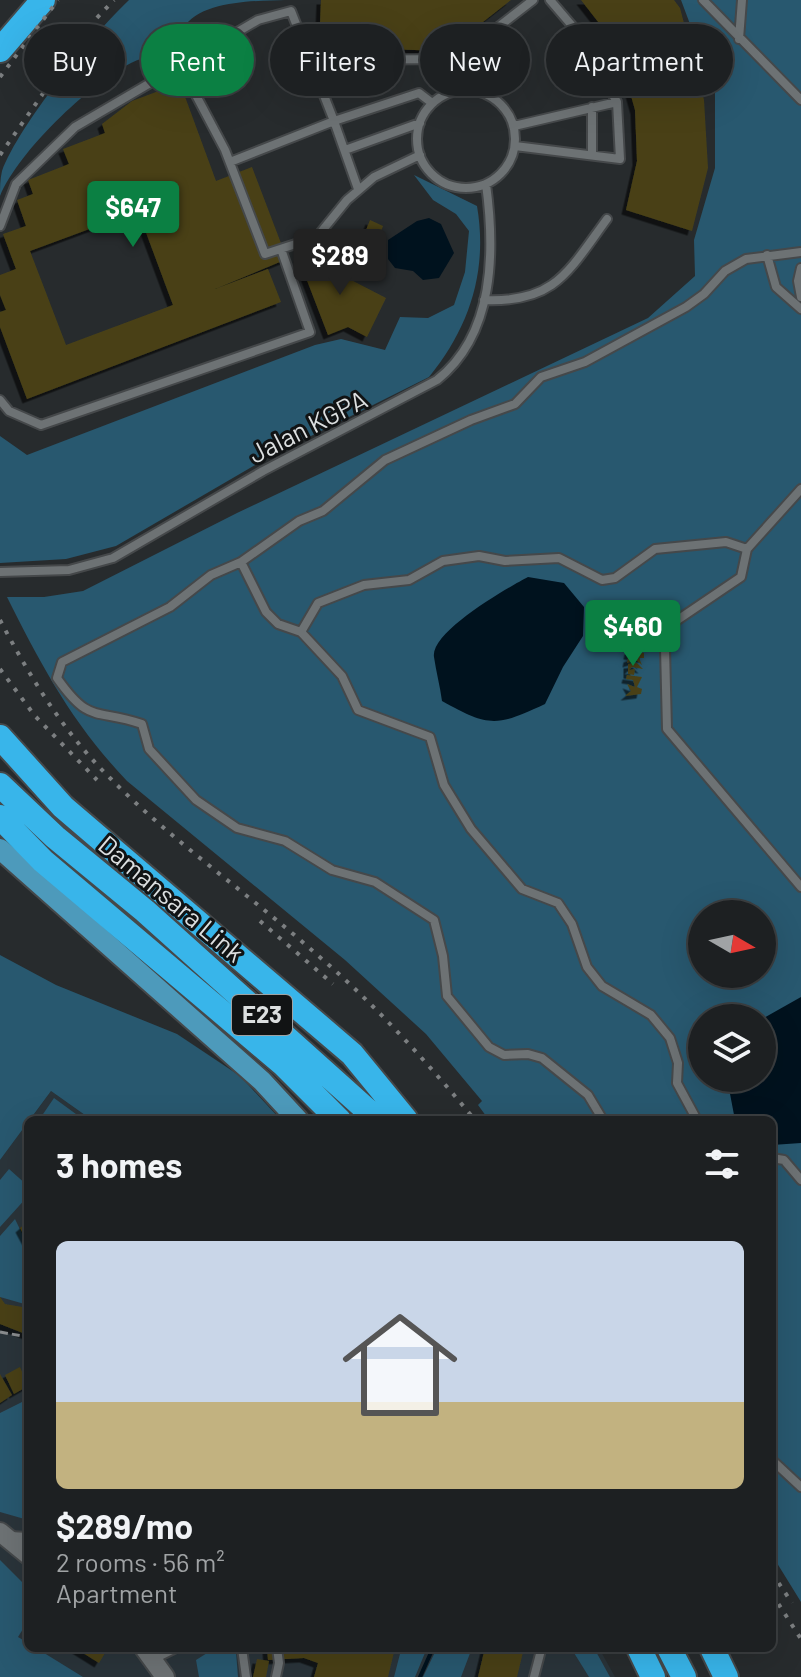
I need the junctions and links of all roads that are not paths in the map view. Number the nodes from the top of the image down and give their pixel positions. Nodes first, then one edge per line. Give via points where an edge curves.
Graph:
1 (24, 0) edge
2 (43, 0) edge
3 (533, 0) edge
4 (550, 0) edge
5 (703, 0) edge
6 (742, 0) edge
7 (251, 24) edge
8 (296, 24) edge
9 (502, 24) edge
10 (0, 28) edge
11 (739, 39) junction
12 (0, 50) edge
13 (141, 88) edge
14 (196, 96) edge
15 (325, 96) edge
16 (444, 96) edge
17 (490, 96) edge
18 (801, 100) edge
19 (617, 102) junction
20 (432, 103) junction
21 (592, 107) junction
22 (334, 121) junction
23 (420, 123) junction
24 (514, 126) junction
25 (515, 146) junction
26 (345, 150) junction
27 (420, 155) junction
28 (592, 155) junction
29 (230, 162) junction
30 (486, 184) junction
31 (358, 189) junction
32 (607, 219) dead end
33 (0, 226) edge
34 (281, 249) junction
35 (801, 252) edge
36 (767, 255) junction
37 (801, 268) edge
38 (801, 297) edge
39 (484, 300) junction
40 (801, 309) edge
41 (0, 400) edge
42 (801, 489) edge
43 (747, 549) junction
44 (241, 562) junction
45 (0, 572) edge
46 (301, 632) junction
47 (0, 737) edge
48 (0, 785) edge
49 (0, 817) edge
50 (0, 849) edge
51 (0, 857) edge
52 (801, 887) edge
53 (93, 935) junction
54 (294, 1116) edge
55 (335, 1116) edge
56 (374, 1116) edge
57 (403, 1116) edge
58 (601, 1116) edge
59 (695, 1116) edge
60 (776, 1159) edge
61 (801, 1180) edge
62 (776, 1464) edge
63 (801, 1487) edge
64 (2, 1534) edge
65 (24, 1537) edge
66 (24, 1552) edge
67 (243, 1652) edge
68 (278, 1652) edge
69 (641, 1652) edge
70 (671, 1652) edge
71 (714, 1652) edge
72 (149, 1654) edge
73 (540, 1654) dead end
74 (165, 1677) edge
75 (246, 1677) edge
76 (276, 1677) edge
77 (534, 1677) edge
78 (653, 1677) edge
79 (684, 1677) edge
80 (726, 1677) edge

1 - 10 highway
2 - 12 highway
3 - 9 lane
4 - 19 lane via 574,28
5 - 11 lane
6 - 11 lane
7 - 8 lane via 291,11
11 - 18 lane
13 - 33 lane via 75,127 16,184
14 - 29 lane
15 - 22 lane
16 - 20 lane
17 - 24 lane via 503,104
19 - 21 lane
19 - 28 lane via 620,159
20 - 22 lane via 419,93
20 - 23 lane
21 - 24 lane
21 - 28 lane
22 - 26 lane
22 - 29 lane
23 - 26 lane
23 - 27 lane
24 - 25 lane
25 - 28 lane
25 - 30 lane via 506,168
26 - 31 lane
27 - 30 lane via 442,182 457,188
27 - 31 lane
29 - 34 lane via 265,254
30 - 39 lane, Jalan KGPA via 493,241
31 - 34 lane via 317,237
32 - 39 lane via 551,288 524,299
34 - 41 lane via 310,332 41,425 9,411
35 - 36 lane
36 - 40 lane via 776,287
36 - 44 lane via 725,271 686,307 598,355 541,377 515,404 385,460 345,496
37 - 38 lane
39 - 45 lane, Jalan KGPA via 468,343 451,369 424,389 263,471 113,558 69,570
42 - 43 lane
43 - 46 lane via 726,542 655,549 615,578 602,580 559,558 505,561 479,556 443,561 409,580 364,585 318,603
43 - 52 lane via 741,577 676,621 665,648 667,729
44 - 46 lane via 266,612 278,624
44 - 58 lane via 211,575 170,607 62,662 57,678 76,705 142,724 149,749 196,800 237,828 285,841 332,870 375,882 434,920 447,996 489,1047 504,1055 542,1058 588,1095
46 - 59 lane via 342,676 358,710 430,737 444,785 471,829 522,889 558,903 572,924 587,967 602,986 651,1015 670,1038 678,1063 677,1083
47 - 57 highway via 63,807 352,1054
48 - 56 highway, Damansara Link / E23
49 - 55 highway, Damansara Link / E23 via 43,861 283,1064
50 - 53 main road
51 - 53 main road
53 - 54 main road via 262,1081
60 - 61 lane via 784,1160
62 - 63 lane
64 - 65 lane
64 - 66 street
67 - 75 lane
68 - 76 lane
69 - 78 highway
70 - 79 highway
71 - 80 highway
72 - 74 street
73 - 77 lane

